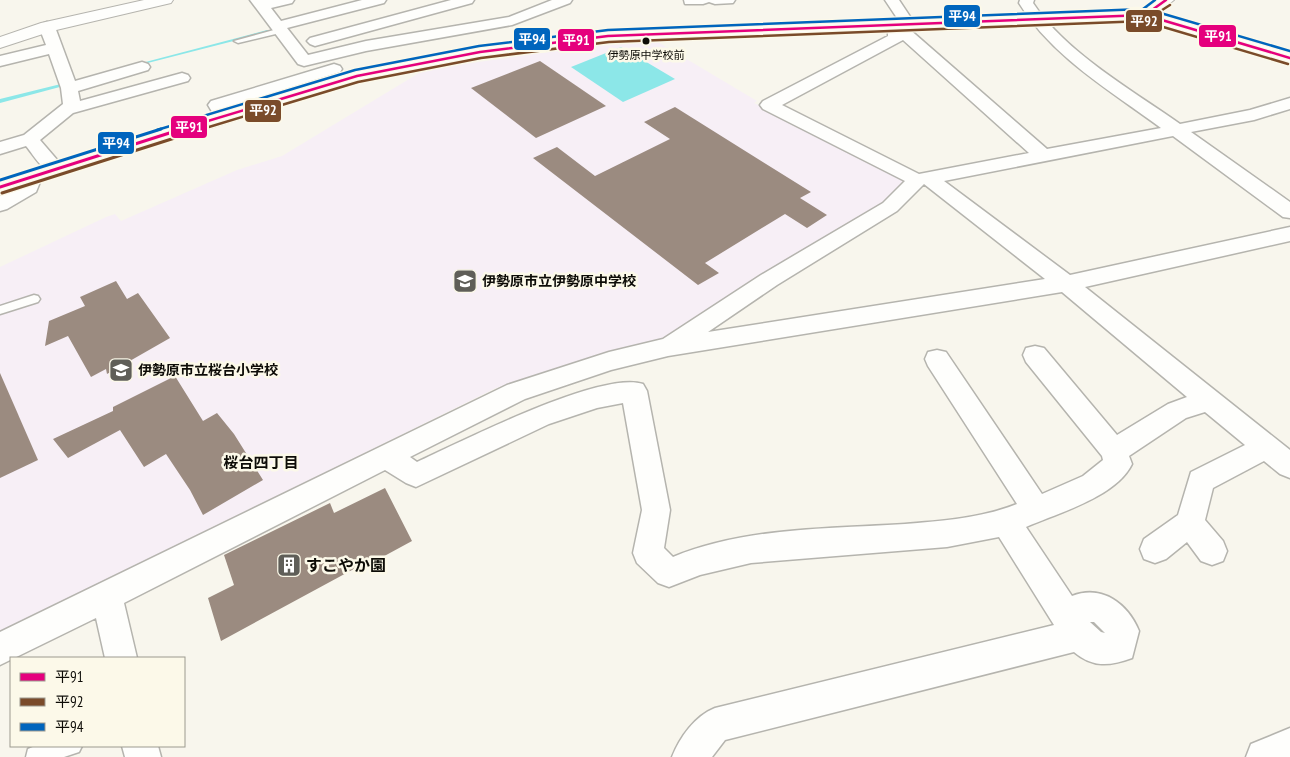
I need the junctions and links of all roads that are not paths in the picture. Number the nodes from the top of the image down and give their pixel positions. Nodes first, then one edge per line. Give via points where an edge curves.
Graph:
1 (165, 0) edge
2 (287, 0) edge
3 (379, 0) edge
4 (467, 0) edge
5 (565, 0) edge
6 (715, 0) edge
7 (728, 0) edge
8 (892, 0) edge
9 (1028, 0) edge
10 (1166, 0) edge
11 (133, 3) edge
12 (259, 3) edge
13 (1146, 15) junction
14 (1036, 19) junction
15 (496, 24) junction
16 (901, 24) junction
17 (47, 27) junction
18 (280, 28) junction
19 (238, 41) dead end
20 (0, 42) edge
21 (366, 46) junction
22 (293, 47) junction
23 (55, 48) junction
24 (1290, 58) edge
25 (0, 61) edge
26 (142, 67) dead end
27 (182, 78) dead end
28 (69, 88) junction
29 (1290, 103) edge
30 (68, 108) junction
31 (223, 116) junction
32 (1176, 130) junction
33 (30, 139) junction
34 (0, 148) edge
35 (1042, 155) junction
36 (56, 170) junction
37 (32, 177) junction
38 (923, 179) junction
39 (0, 187) edge
40 (0, 205) edge
41 (1290, 212) edge
42 (1290, 234) edge
43 (1066, 284) junction
44 (34, 299) dead end
45 (0, 310) edge
46 (668, 347) junction
47 (1035, 355) dead end
48 (937, 359) dead end
49 (1208, 400) junction
50 (1265, 446) junction
51 (1114, 451) junction
52 (386, 457) junction
53 (1290, 466) edge
54 (1036, 510) junction
55 (1006, 522) junction
56 (1190, 523) junction
57 (1156, 549) dead end
58 (1212, 551) dead end
59 (107, 596) junction
60 (0, 649) edge
61 (121, 657) edge
62 (1290, 746) edge
63 (70, 747) edge
64 (34, 755) dead end
65 (690, 757) edge
66 (1264, 757) edge

1 - 11 main road
2 - 12 street
3 - 18 street
4 - 15 street
4 - 22 street
5 - 15 street
6 - 7 street
8 - 16 street
9 - 14 street via 1026,3
10 - 13 main road
11 - 17 main road
12 - 18 street
13 - 14 main road
13 - 24 main road
14 - 16 main road
14 - 32 street via 1072,55
15 - 21 street
16 - 31 main road via 608,36 480,52 357,76
16 - 35 street
16 - 38 street via 896,38 769,105
17 - 20 main road
17 - 23 street
18 - 19 lane
18 - 22 street
21 - 22 street via 304,61
21 - 31 street via 374,57 217,105
23 - 25 street
23 - 28 street
26 - 28 street
27 - 30 street
28 - 30 street via 72,105
29 - 32 street via 1254,116
30 - 33 street
31 - 36 main road
32 - 35 street
32 - 41 street
33 - 34 street
33 - 36 street
35 - 38 street
36 - 37 main road
37 - 39 main road
37 - 40 street via 29,188
38 - 43 street
38 - 46 street via 890,207 769,280
42 - 43 street
43 - 46 street
43 - 49 street
44 - 45 lane
46 - 52 street via 609,361 516,392
47 - 51 street
48 - 54 street via 939,383
49 - 50 street
49 - 51 street via 1177,411
50 - 53 street
50 - 56 street via 1201,481
51 - 54 street via 1118,464 1093,485
52 - 55 street via 416,475 540,417 596,398 634,391 656,510 648,553 670,573 698,561 751,549 947,534
52 - 59 street
54 - 55 street
55 - 65 street via 1079,634 715,724
56 - 57 street
56 - 58 street
59 - 60 street
59 - 61 street
62 - 66 street
63 - 64 lane

